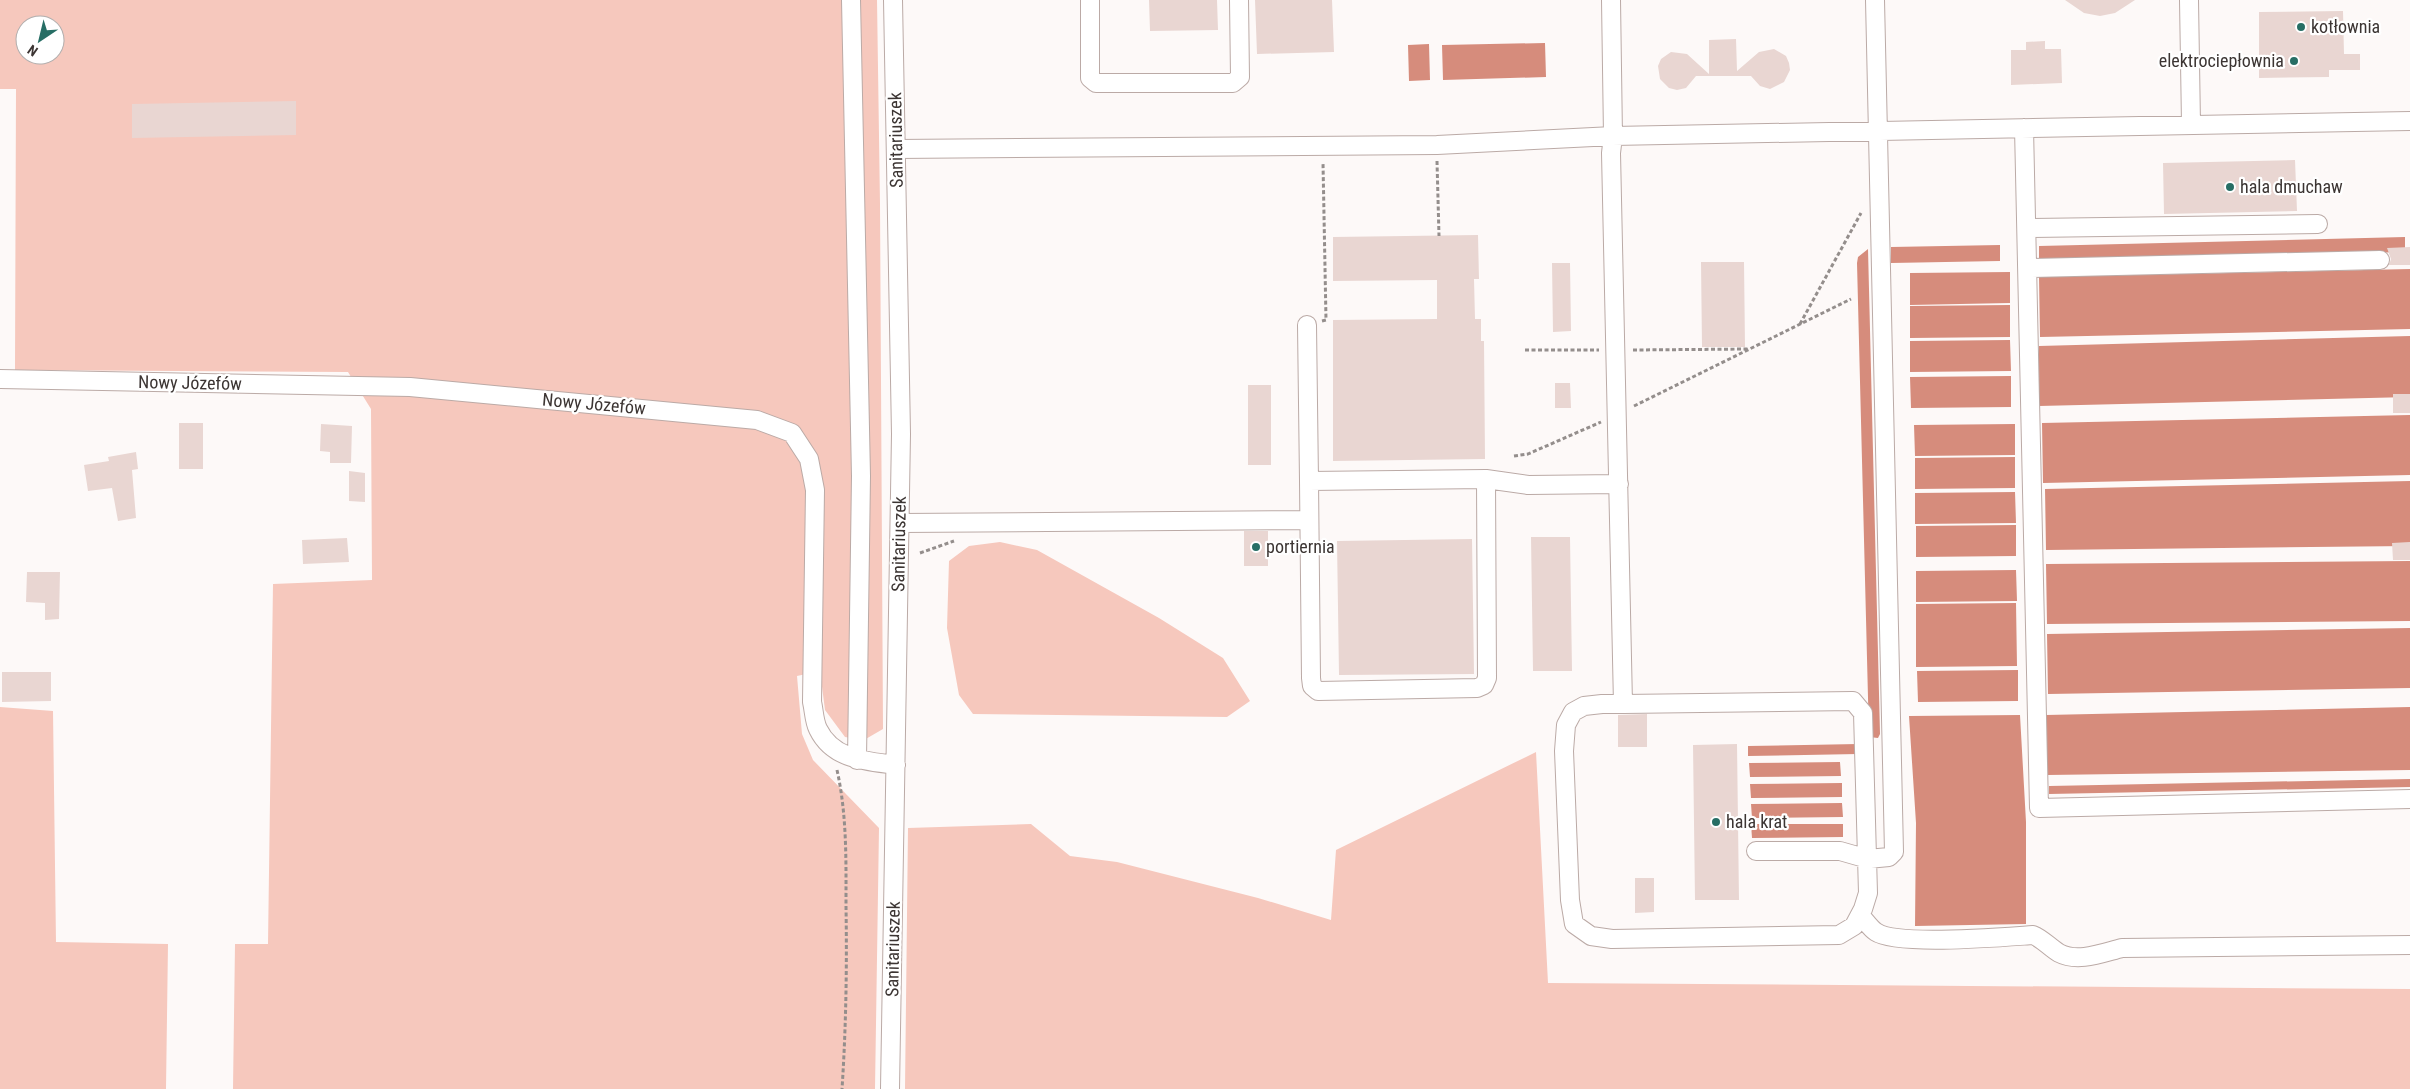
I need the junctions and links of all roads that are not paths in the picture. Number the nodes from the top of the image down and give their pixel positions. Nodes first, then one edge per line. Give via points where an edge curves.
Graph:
1 (851, 0) edge
2 (893, 0) edge
3 (1090, 0) edge
4 (1239, 0) edge
5 (1612, 0) edge
6 (1875, 0) edge
7 (2190, 0) edge
8 (2410, 120) edge
9 (2191, 124) junction
10 (2024, 128) junction
11 (1877, 132) junction
12 (1613, 136) junction
13 (896, 149) junction
14 (2318, 224) dead end
15 (2027, 228) junction
16 (2380, 260) dead end
17 (2028, 268) junction
18 (1307, 325) road end
19 (0, 379) edge
20 (1486, 479) junction
21 (1309, 481) junction
22 (1618, 484) junction
23 (1309, 520) junction
24 (900, 523) junction
25 (1623, 704) junction
26 (857, 760) junction
27 (896, 765) junction
28 (2410, 799) edge
29 (1756, 851) dead end
30 (1868, 859) junction
31 (1860, 914) junction
32 (2410, 945) edge
33 (890, 1089) edge

1 - 26 street via 861,476
2 - 13 street, Sanitariuszek
3 - 4 street via 1090,78 1096,83 1233,83 1240,77
5 - 12 street
6 - 11 street
7 - 9 street
8 - 9 street
9 - 10 street
10 - 11 street
10 - 15 street
11 - 12 street
11 - 30 street via 1894,852 1889,857
12 - 13 street via 1437,145
12 - 22 street
13 - 24 street, Sanitariuszek
14 - 15 street
15 - 17 street
16 - 17 street
17 - 28 street via 2039,808
18 - 21 street
19 - 26 street, Nowy Józefów via 410,387 757,420 792,433 810,459 815,490 812,702 817,728 833,750
20 - 21 street
20 - 22 street via 1528,485
20 - 23 street via 1487,678 1484,685 1477,688 1318,691 1312,686
21 - 23 street
22 - 25 street
23 - 24 street
24 - 27 street, Sanitariuszek
25 - 30 street via 1853,701 1863,713
25 - 31 street via 1584,706 1573,712 1566,725 1564,752 1570,900 1574,924 1591,936 1612,939 1839,935 1854,926
26 - 27 street
27 - 33 street, Sanitariuszek
29 - 30 street via 1840,850
30 - 31 street via 1868,893
31 - 32 street via 1876,932 1891,938 1963,939 2033,935 2060,953 2082,958 2122,948

